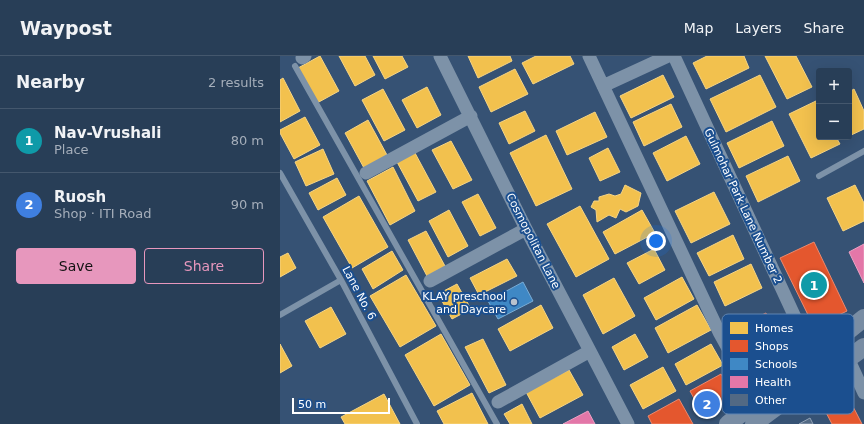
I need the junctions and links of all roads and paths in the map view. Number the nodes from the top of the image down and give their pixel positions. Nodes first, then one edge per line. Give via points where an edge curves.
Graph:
1 (440, 56) edge
2 (589, 56) edge
3 (668, 56) edge
4 (674, 56) edge
5 (300, 60) edge
6 (603, 86) junction
7 (470, 116) junction
8 (864, 151) edge
9 (280, 173) edge
10 (366, 173) dead end
11 (819, 176) dead end
12 (526, 229) junction
13 (341, 280) junction
14 (430, 281) dead end
15 (794, 314) edge
16 (280, 315) edge
17 (864, 318) edge
18 (854, 326) edge
19 (722, 338) edge
20 (864, 347) edge
21 (590, 351) junction
22 (854, 354) edge
23 (854, 371) edge
24 (864, 393) edge
25 (498, 402) dead end
26 (740, 414) edge
27 (766, 414) edge
28 (417, 424) edge
29 (497, 424) edge
30 (628, 424) edge
31 (728, 424) edge
32 (754, 424) edge

1 - 7 street, Cosmopolitan Lane
2 - 6 street
3 - 6 street
4 - 15 street, Gulmohar Park Lane Number 2
5 - 29 lane
6 - 19 street
7 - 10 street
7 - 12 street, Cosmopolitan Lane
8 - 11 lane
9 - 13 lane, Lane No. 6
12 - 14 street
12 - 21 street, Cosmopolitan Lane
13 - 16 lane
13 - 28 lane, Lane No. 6
17 - 18 main road
20 - 22 main road
21 - 25 street
21 - 30 street, Cosmopolitan Lane
23 - 24 street
26 - 31 main road
27 - 32 main road

